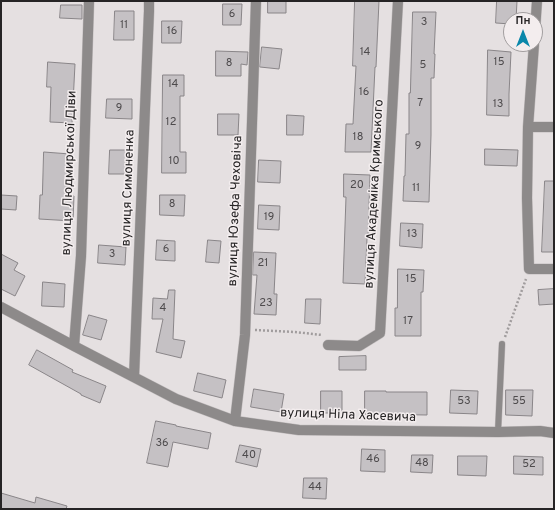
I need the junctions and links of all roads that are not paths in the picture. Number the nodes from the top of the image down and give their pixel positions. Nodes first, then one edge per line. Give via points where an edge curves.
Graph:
1 (89, 1) edge
2 (149, 1) edge
3 (256, 1) edge
4 (398, 1) edge
5 (537, 1) edge
6 (536, 12) edge
7 (533, 52) edge
8 (528, 127) junction
9 (554, 127) edge
10 (554, 270) edge
11 (1, 306) edge
12 (502, 344) road end
13 (328, 345) road end
14 (74, 346) junction
15 (134, 377) junction
16 (235, 421) junction
17 (498, 432) junction
18 (554, 433) edge

1 - 14 street, вулиця Людмирської Діви via 81,256
2 - 15 street, вулиця Симоненка
3 - 16 street, вулиця Юзефа Чеховіча via 245,329
4 - 13 street, вулиця Академіка Кримського via 380,333 359,346
5 - 6 street
7 - 8 street
8 - 9 street
8 - 10 street via 529,269
11 - 14 street, вулиця Ніла Хасевича
12 - 17 lane
14 - 15 street, вулиця Ніла Хасевича
15 - 16 street, вулиця Ніла Хасевича via 176,399
16 - 17 street, вулиця Ніла Хасевича via 299,430
17 - 18 street, вулиця Ніла Хасевича

